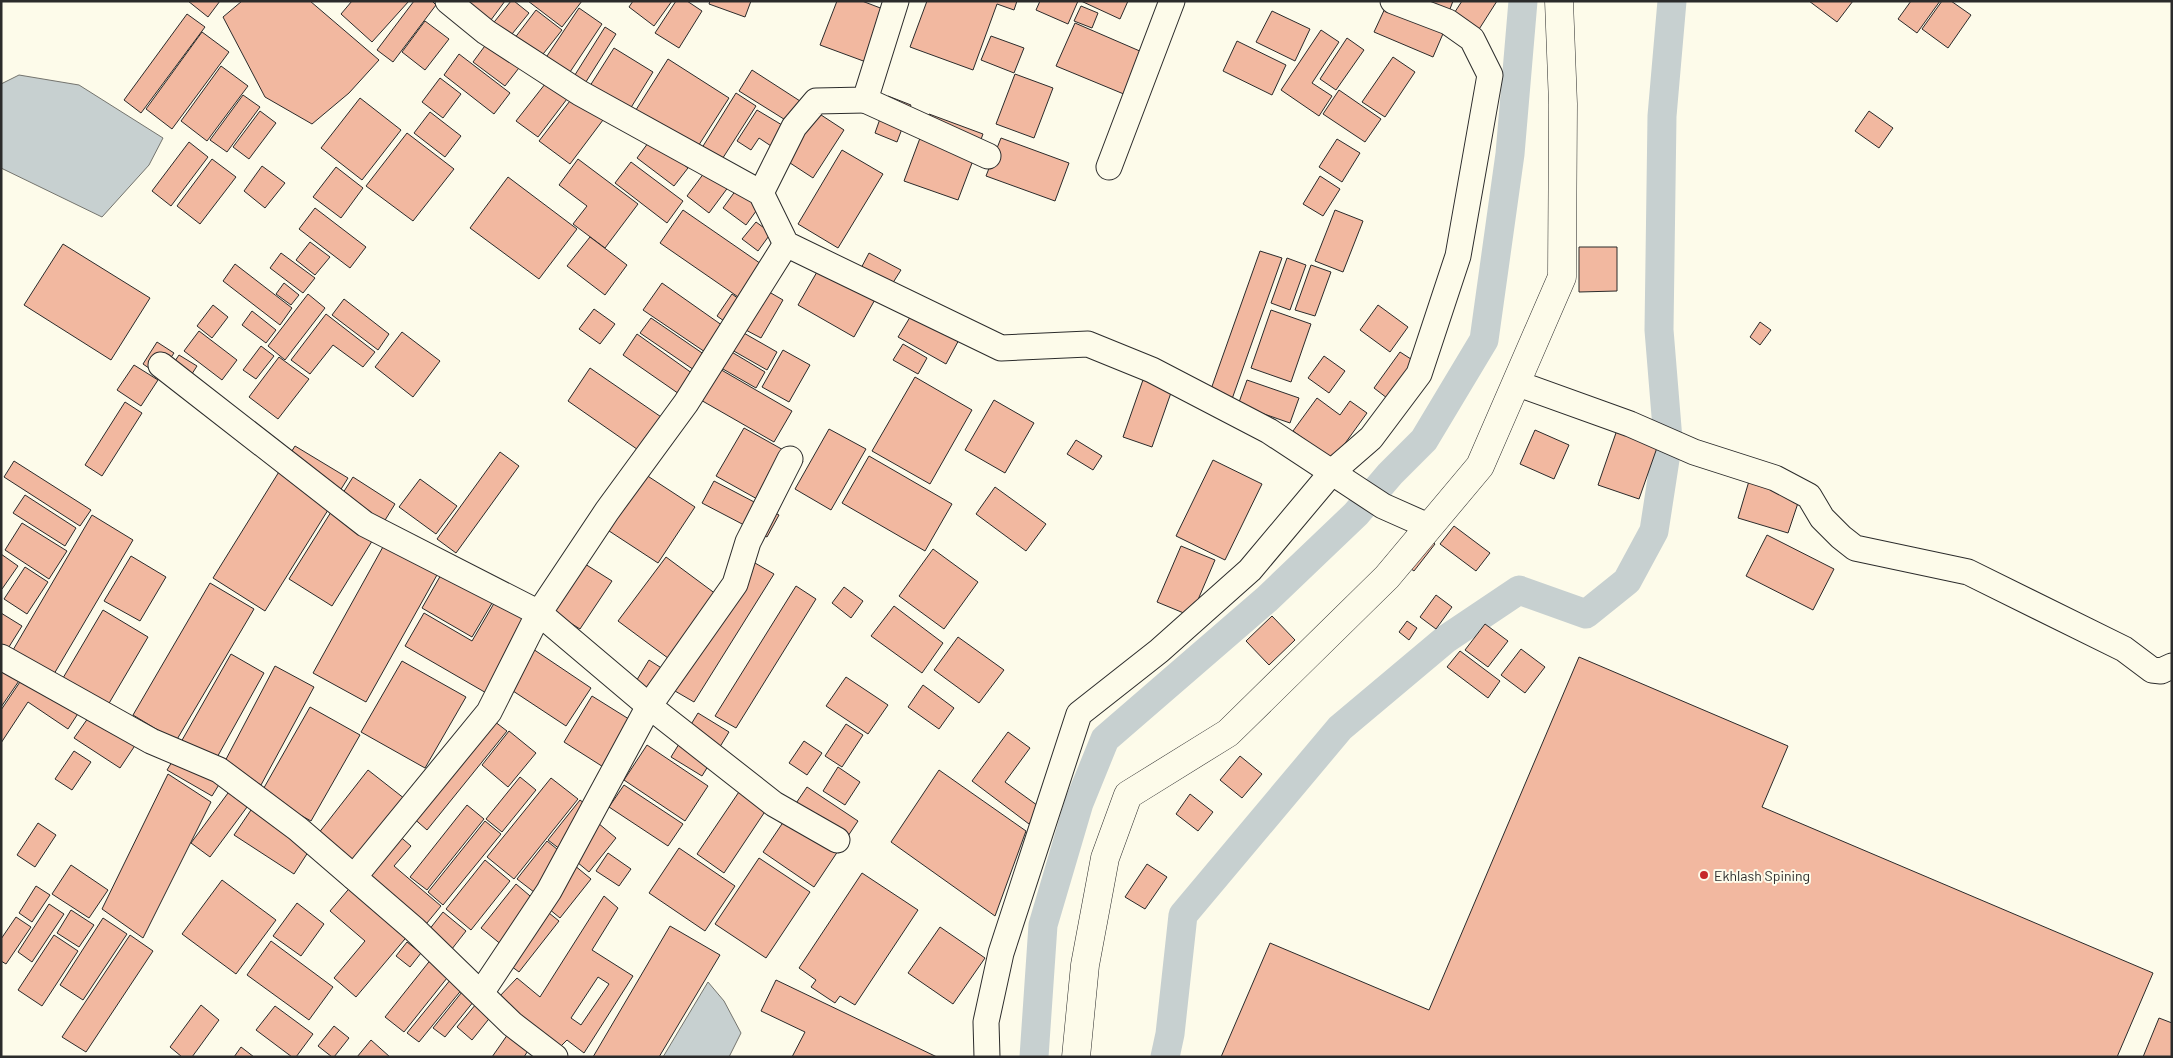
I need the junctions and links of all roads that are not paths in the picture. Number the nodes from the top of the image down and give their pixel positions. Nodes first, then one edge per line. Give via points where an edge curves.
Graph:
1 (448, 1) edge
2 (896, 1) edge
3 (1172, 1) edge
4 (1393, 1) edge
5 (1559, 1) edge
6 (865, 100) junction
7 (988, 156) dead end
8 (1109, 167) dead end
9 (761, 193) junction
10 (786, 244) junction
11 (161, 365) dead end
12 (1516, 383) junction
13 (790, 459) dead end
14 (1338, 474) junction
15 (1428, 526) junction
16 (539, 613) junction
17 (1, 657) edge
18 (2172, 666) edge
19 (649, 706) junction
20 (837, 840) dead end
21 (354, 877) junction
22 (481, 993) junction
23 (555, 1057) edge
24 (987, 1057) edge
25 (1076, 1057) edge

1 - 9 street via 486,32 580,92
2 - 6 street
3 - 8 street
4 - 14 street via 1448,22 1472,39 1490,74 1458,256 1419,374
5 - 12 street via 1564,104 1562,277
6 - 7 street
6 - 9 street via 816,101 794,127
9 - 10 street
10 - 14 street via 1001,348 1088,344 1152,370 1270,431
10 - 16 street via 686,403 607,511
11 - 16 street via 365,524
12 - 15 street via 1480,466
12 - 18 street via 1630,424 1694,452 1775,478 1809,496 1822,518 1855,548 1968,572 2124,649 2152,670 2161,671
13 - 19 street via 748,542 735,584
14 - 15 street via 1383,506
14 - 24 street via 1250,570 1159,652 1079,714 1001,953 986,1022
15 - 25 street via 1387,576 1228,733 1128,796 1105,858 1085,965
16 - 19 street
16 - 21 street via 489,712
17 - 21 street via 151,742 219,770 298,829
19 - 20 street via 774,804
19 - 22 street via 549,891
21 - 22 street
22 - 23 street via 512,1024

